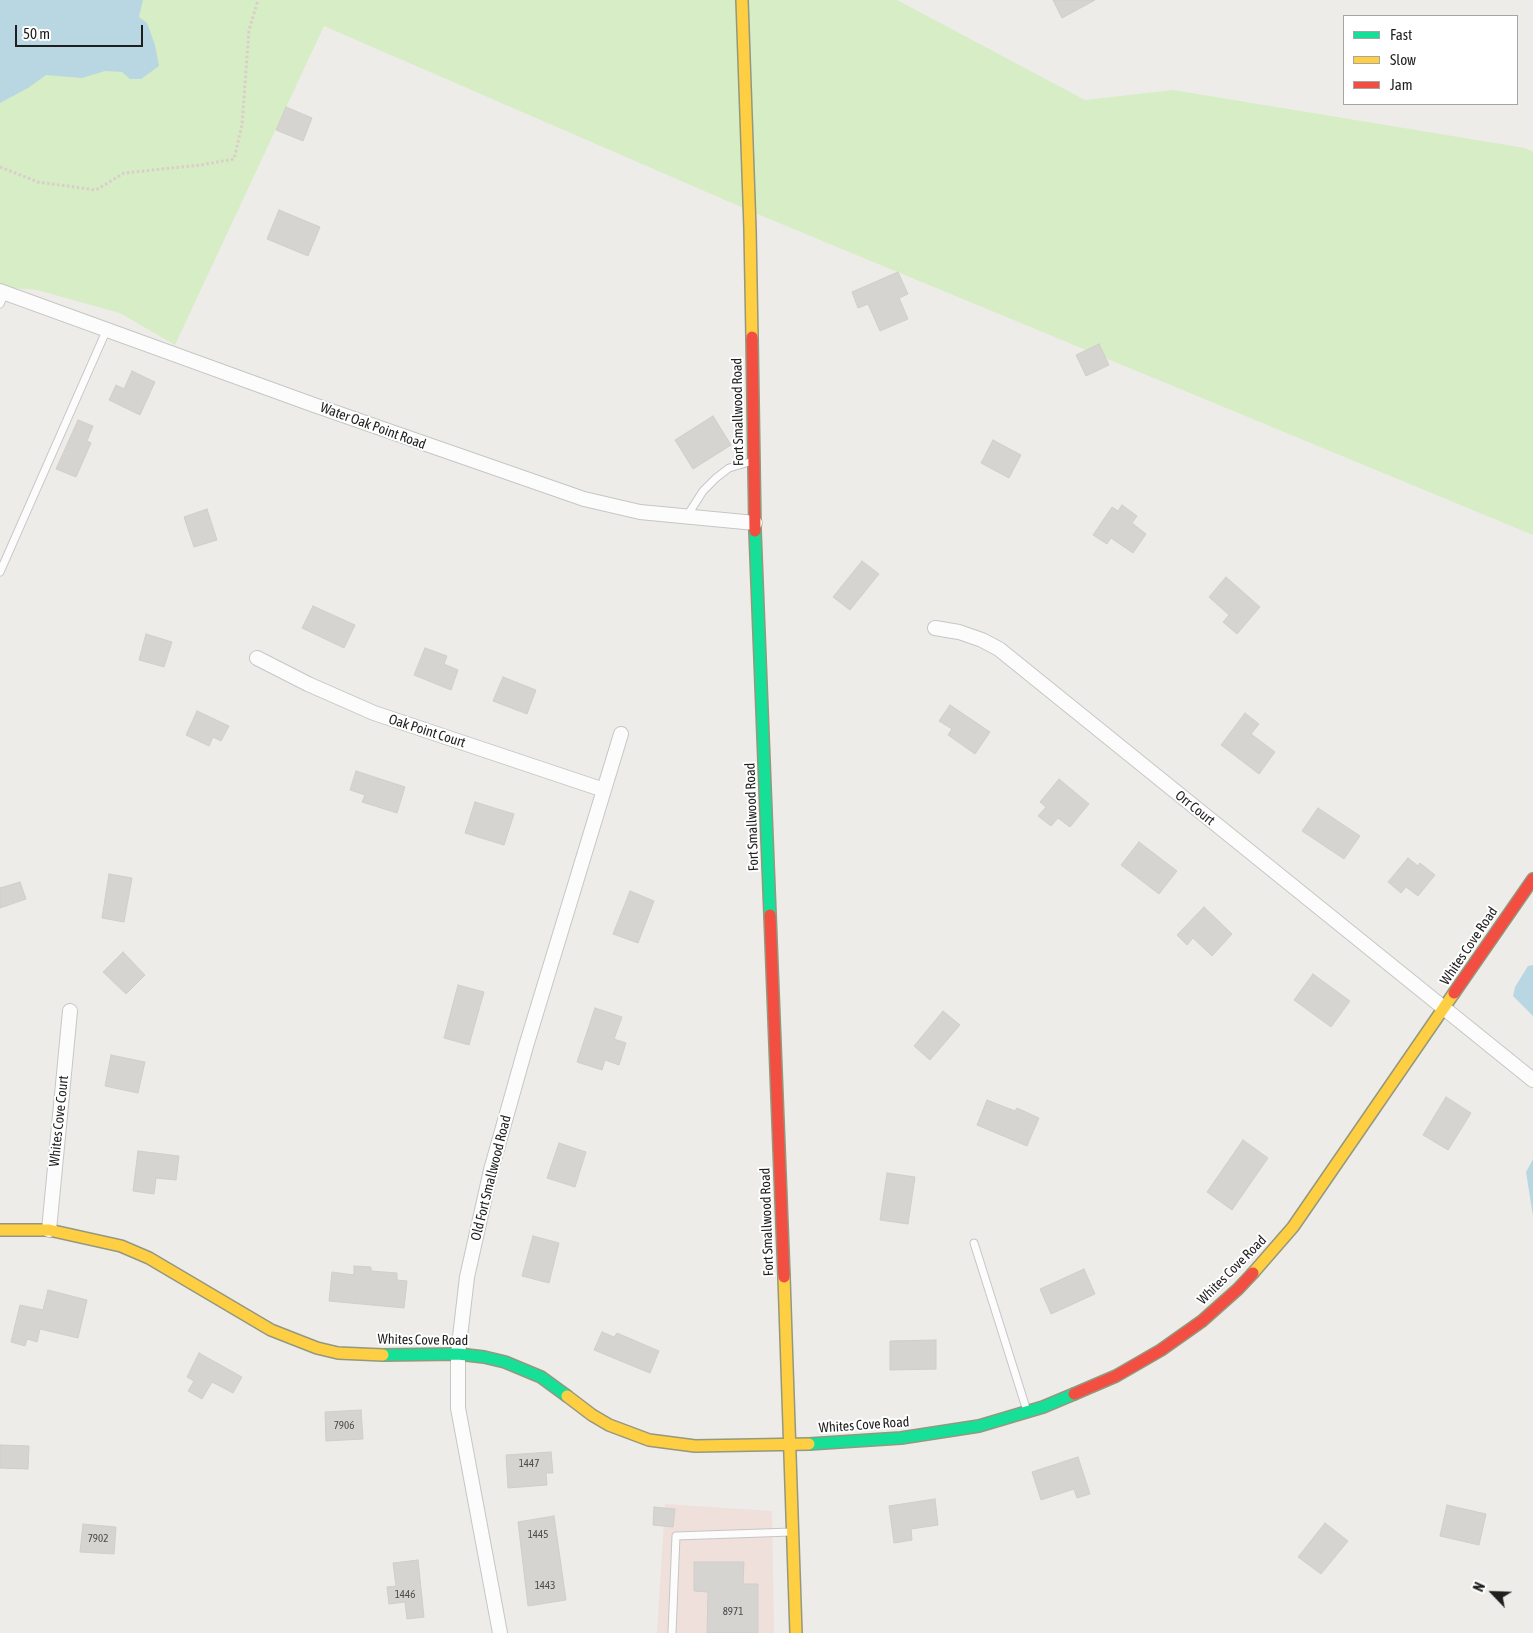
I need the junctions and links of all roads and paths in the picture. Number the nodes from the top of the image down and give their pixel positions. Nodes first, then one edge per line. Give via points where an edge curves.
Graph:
1 (258, 0) edge
2 (742, 0) edge
3 (0, 167) edge
4 (2, 296) edge
5 (107, 329) junction
6 (754, 460) junction
7 (687, 516) junction
8 (755, 522) junction
9 (0, 572) edge
10 (935, 628) dead end
11 (257, 658) dead end
12 (621, 734) dead end
13 (604, 790) junction
14 (1533, 880) edge
15 (1445, 1009) junction
16 (70, 1011) dead end
17 (1533, 1080) edge
18 (0, 1230) edge
19 (49, 1230) junction
20 (974, 1243) dead end
21 (458, 1354) junction
22 (1027, 1412) junction
23 (790, 1445) junction
24 (792, 1532) junction
25 (500, 1633) edge
26 (672, 1633) edge
27 (796, 1633) edge

1 - 3 path via 248,30 242,126 234,159 124,173 96,190 38,182
2 - 6 street, Fort Smallwood Road
4 - 5 street, Water Oak Point Road
5 - 7 street, Water Oak Point Road via 584,499 640,512
5 - 9 lane
6 - 7 lane via 729,468 716,478
6 - 8 street, Fort Smallwood Road
7 - 8 street, Water Oak Point Road
8 - 23 street, Fort Smallwood Road
10 - 15 street, Orr Court via 960,632 999,650
11 - 13 street, Oak Point Court via 374,713
12 - 13 street, Old Fort Smallwood Road
13 - 21 street, Old Fort Smallwood Road via 491,1170 467,1277
14 - 15 street, Whites Cove Road
15 - 17 street, Orr Court
15 - 22 street, Whites Cove Road via 1293,1227 1238,1289 1202,1321 1161,1350 1116,1376
16 - 19 street, Whites Cove Court
18 - 19 street, Whites Cove Road
19 - 21 street, Whites Cove Road via 121,1246 149,1258 271,1330 317,1348 338,1353
20 - 22 lane
21 - 23 street, Whites Cove Road via 524,1368 541,1376 609,1425 649,1440 687,1445
21 - 25 street, Old Fort Smallwood Road via 458,1408
22 - 23 street, Whites Cove Road via 940,1433
23 - 24 street, Fort Smallwood Road
24 - 26 lane via 676,1536
24 - 27 street, Fort Smallwood Road

